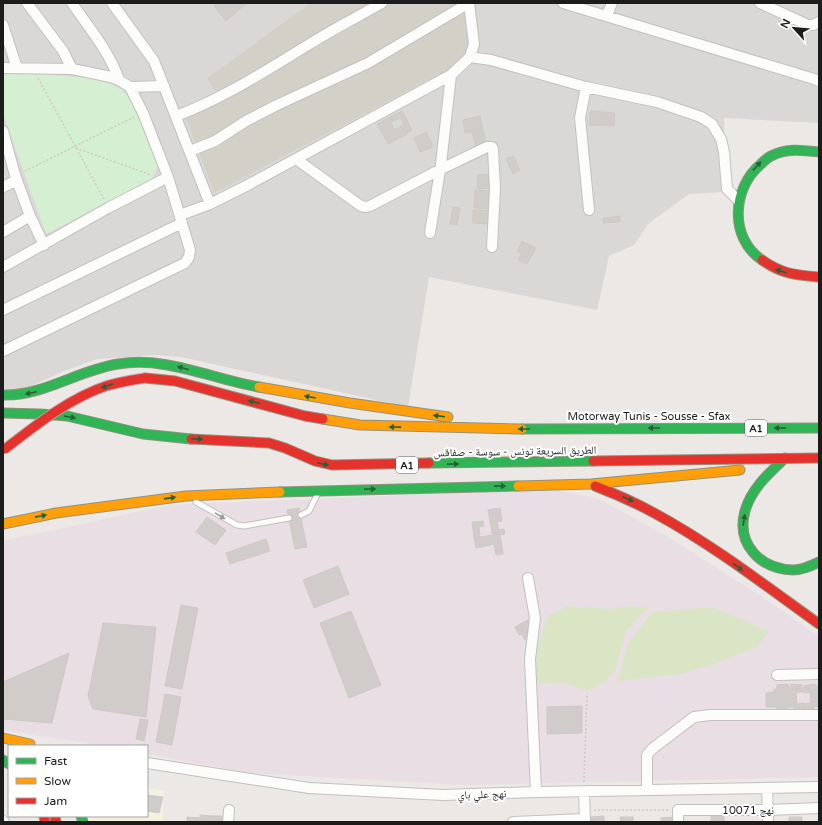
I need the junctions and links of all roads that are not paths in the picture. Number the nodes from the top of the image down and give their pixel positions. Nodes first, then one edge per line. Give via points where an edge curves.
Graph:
1 (27, 3) edge
2 (72, 3) edge
3 (112, 3) edge
4 (382, 3) edge
5 (469, 3) edge
6 (563, 3) edge
7 (612, 3) edge
8 (760, 3) edge
9 (607, 15) junction
10 (819, 23) edge
11 (3, 25) edge
12 (470, 57) junction
13 (3, 68) edge
14 (17, 68) junction
15 (72, 69) junction
16 (451, 76) junction
17 (119, 80) junction
18 (819, 81) edge
19 (164, 86) junction
20 (130, 87) junction
21 (586, 87) junction
22 (176, 116) junction
23 (3, 131) edge
24 (190, 151) junction
25 (819, 152) edge
26 (296, 159) junction
27 (441, 169) junction
28 (16, 177) junction
29 (165, 179) junction
30 (3, 187) edge
31 (739, 201) junction
32 (210, 204) junction
33 (589, 210) dead end
34 (30, 216) junction
35 (181, 219) junction
36 (3, 232) edge
37 (430, 233) dead end
38 (44, 245) junction
39 (492, 248) dead end
40 (3, 267) edge
41 (819, 277) edge
42 (3, 310) edge
43 (3, 351) edge
44 (3, 395) edge
45 (3, 413) edge
46 (819, 428) edge
47 (504, 429) junction
48 (4, 450) edge
49 (761, 458) junction
50 (785, 458) junction
51 (819, 458) edge
52 (591, 484) junction
53 (320, 490) junction
54 (186, 496) junction
55 (301, 515) dead end
56 (289, 518) dead end
57 (3, 524) edge
58 (819, 562) edge
59 (528, 578) dead end
60 (819, 624) edge
61 (819, 674) edge
62 (777, 675) dead end
63 (819, 715) edge
64 (3, 738) edge
65 (27, 745) edge
66 (40, 745) edge
67 (148, 763) edge
68 (819, 787) edge
69 (767, 788) junction
70 (647, 790) junction
71 (536, 792) junction
72 (584, 792) junction
73 (819, 808) edge
74 (228, 810) dead end
75 (768, 810) junction
76 (584, 817) edge
77 (228, 822) edge
78 (513, 822) edge
79 (521, 822) edge
80 (678, 822) edge
81 (768, 822) edge

1 - 15 street via 63,51
2 - 17 street via 106,52
3 - 19 street via 154,61
4 - 22 street via 236,88
5 - 12 street via 474,44
5 - 24 street via 368,63 277,105 215,141
6 - 9 street
7 - 9 street
8 - 10 street via 808,25
9 - 18 street
11 - 14 street
12 - 16 street
12 - 21 street via 498,62
13 - 14 street
14 - 15 street
15 - 17 street
16 - 26 street
16 - 27 street
17 - 20 street
19 - 20 street
19 - 22 street
20 - 29 street via 143,113
21 - 31 street via 657,102 701,117 712,124 721,139 728,189
21 - 33 street via 580,118
22 - 24 street
23 - 28 street
24 - 32 street
31 -> 25 main road via 745,182 764,159 789,150 808,149
26 - 27 street via 366,208
26 - 32 street
27 - 37 street
27 - 39 street via 492,147 495,189
28 - 30 street
28 - 34 street
29 - 35 street
29 - 38 street
41 -> 31 main road via 782,272 755,257 748,249 740,231
32 - 35 street
34 - 36 street
34 - 38 street
35 - 42 street
35 - 43 street via 190,250 185,263
38 - 40 street
47 -> 44 main road, الطريق السريعة تونس - سوسة - صفاقس / A1 via 478,421 296,395 233,382 178,366 154,363 130,362 105,366 35,393
45 -> 49 main road, الطريق السريعة تونس - سوسة - صفاقس / A1 via 61,415 152,436 269,443 310,460 332,465
46 -> 47 main road, Motorway Tunis - Sousse - Sfax / A1
47 -> 48 main road, Motorway Tunis - Sousse - Sfax, bridge via 381,426 338,422 175,381 145,378 114,383 82,395 55,411
49 - 50 main road, الطريق السريعة تونس - سوسة - صفاقس / A1
49 - 52 main road via 751,466 735,471
50 - 51 main road, الطريق السريعة تونس - سوسة - صفاقس / A1
58 -> 50 main road via 800,570 780,569 757,558 745,540 743,521 752,495 758,484
53 -> 52 main road
52 -> 60 main road via 630,500 670,521
53 - 54 main road
53 - 55 lane via 311,507
54 -> 56 lane via 237,525
57 -> 54 main road via 56,513
59 - 71 street via 535,618 530,659
61 - 62 street
63 - 70 street via 694,717 647,755
64 - 65 main road
65 - 66 main road
67 - 71 street, نهج علي باي via 309,788 443,795
68 - 69 street, نهج علي باي
69 - 70 street, نهج علي باي
69 - 75 street
70 - 72 street, نهج علي باي
71 - 72 street, نهج علي باي
72 - 76 street
73 - 75 street, نهج 10071
74 - 77 street
75 - 80 street, نهج 10071 via 678,810
75 - 81 street
76 - 79 street
78 - 79 street

